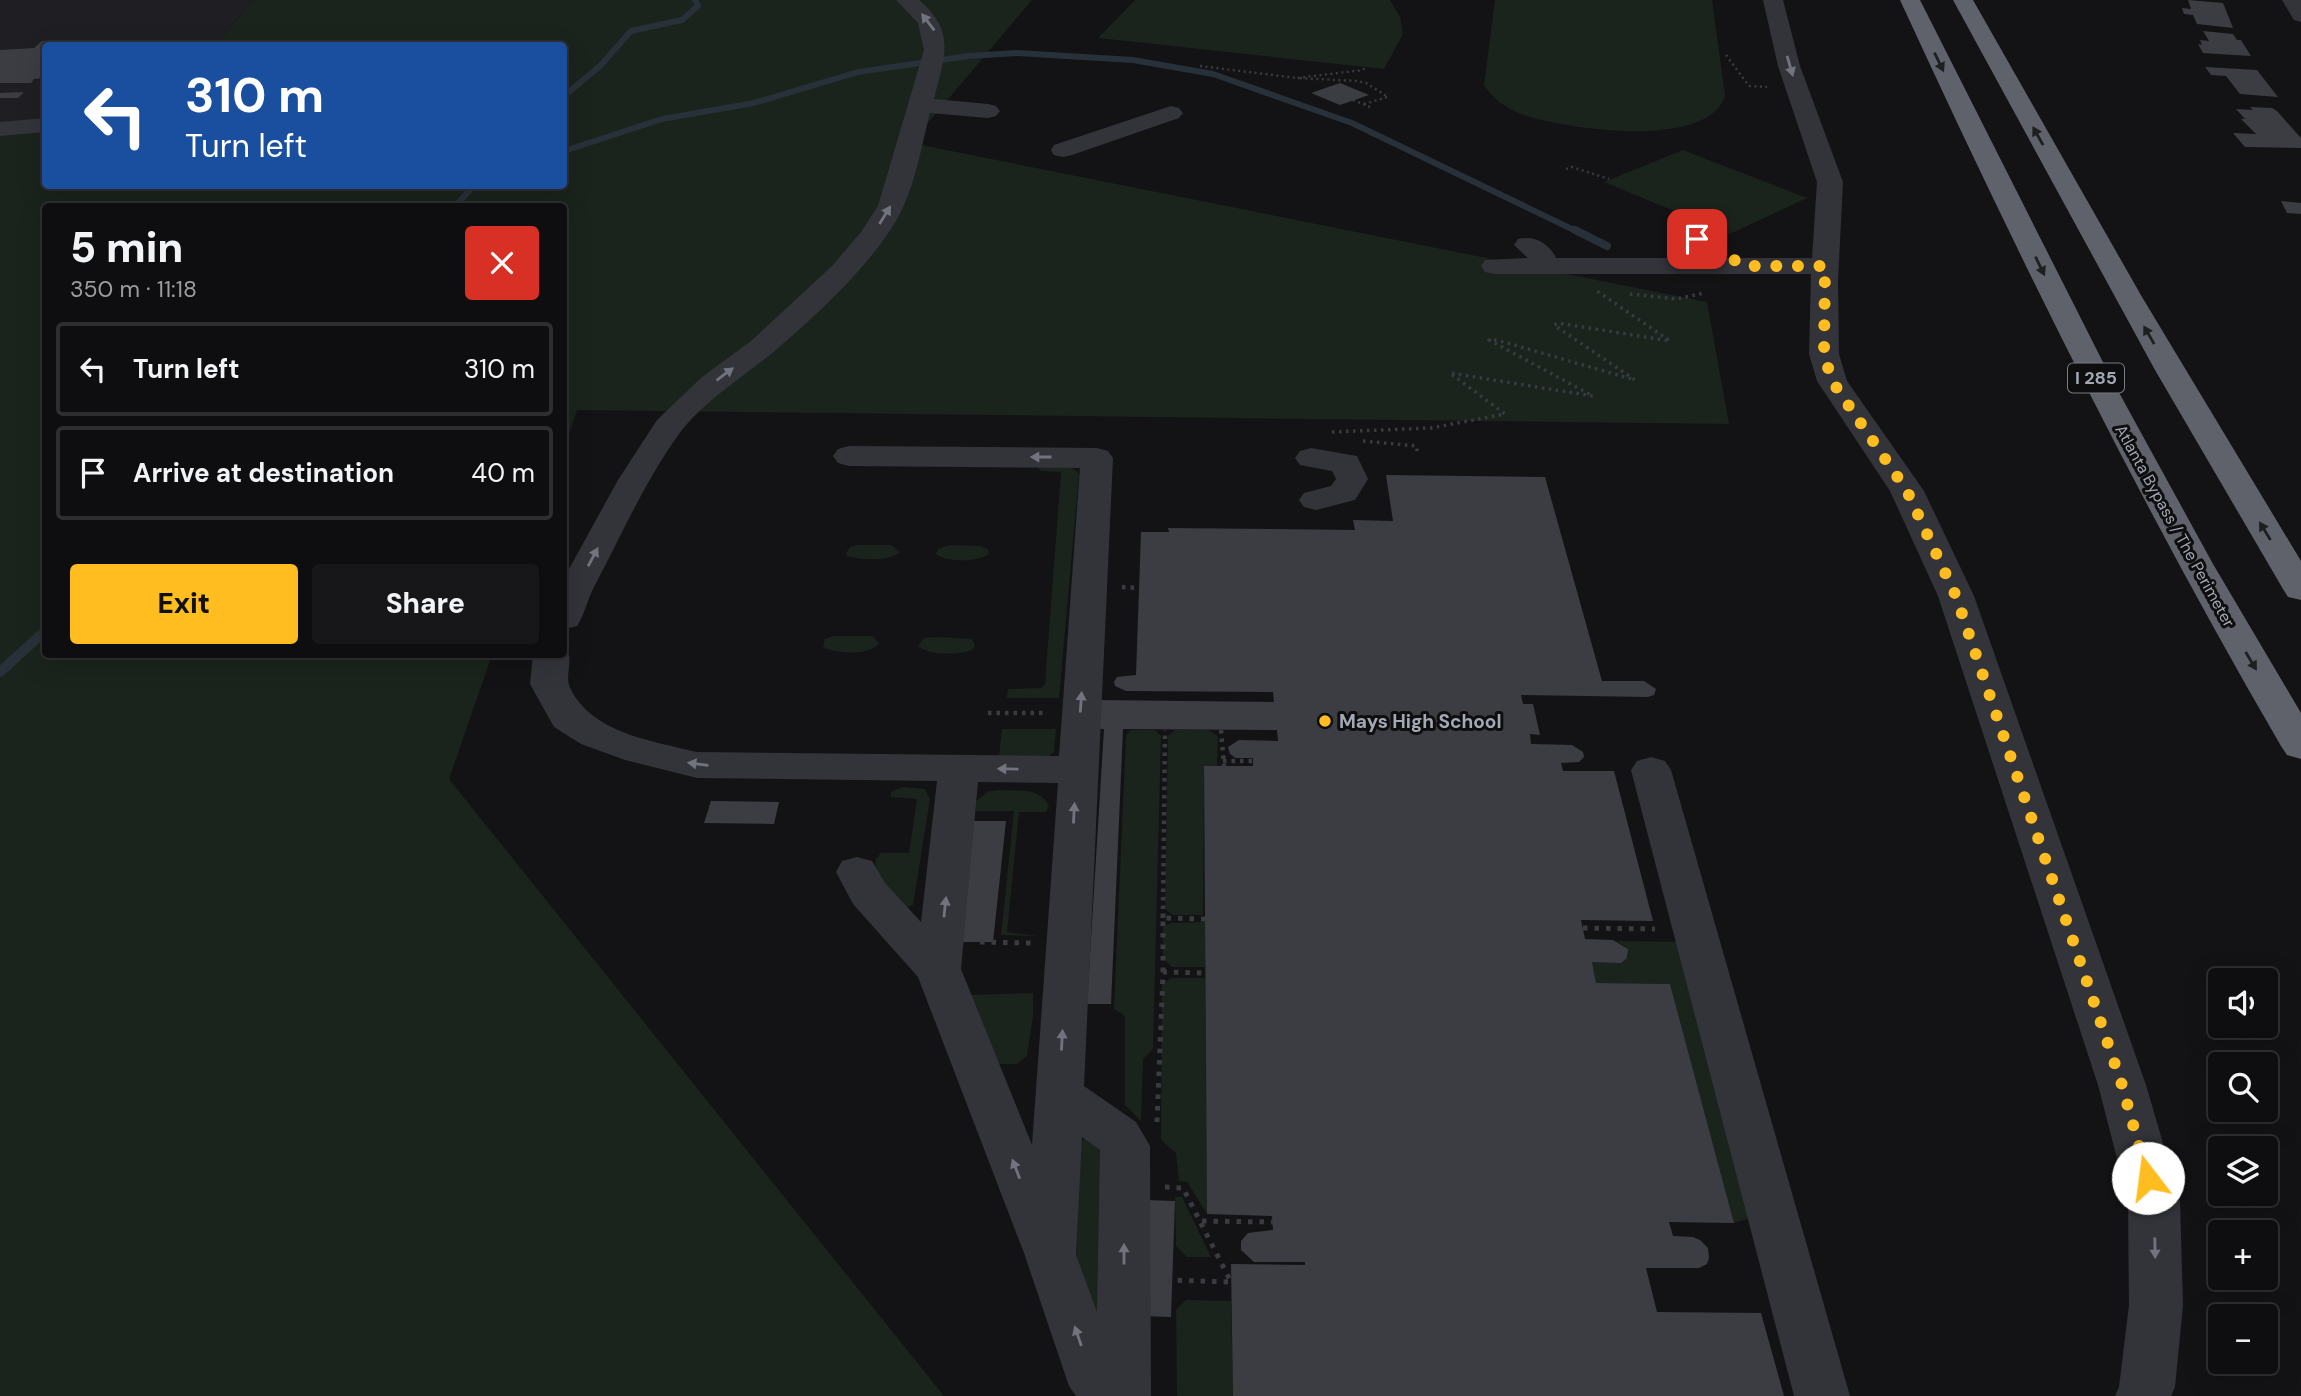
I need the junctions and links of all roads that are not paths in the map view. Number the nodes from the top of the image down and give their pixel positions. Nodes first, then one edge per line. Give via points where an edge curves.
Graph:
1 (906, 0) edge
2 (1773, 0) edge
3 (1910, 0) edge
4 (1963, 0) edge
5 (2292, 0) edge
6 (2301, 16) edge
7 (920, 105) junction
8 (988, 111) dead end
9 (1171, 113) dead end
10 (42, 125) edge
11 (0, 129) edge
12 (1063, 149) dead end
13 (1697, 239) dead end
14 (1495, 266) dead end
15 (1745, 266) junction
16 (1825, 266) junction
17 (849, 456) dead end
18 (1311, 458) dead end
19 (1316, 500) dead end
20 (2301, 589) edge
21 (567, 609) edge
22 (552, 658) edge
23 (2301, 746) edge
24 (959, 769) junction
25 (1651, 770) dead end
26 (1076, 771) junction
27 (858, 872) dead end
28 (938, 969) junction
29 (1059, 1094) junction
30 (1050, 1255) junction
31 (1109, 1396) edge
32 (1123, 1396) edge
33 (1822, 1396) edge
34 (2143, 1396) edge

7 -> 1 street via 935,32
2 -> 16 street via 1790,66 1830,182
3 -> 23 highway, Atlanta Bypass / The Perimeter / I 285 via 2134,456
20 -> 4 highway via 2225,468
5 - 6 street
7 - 8 street
21 -> 7 street via 628,492 668,427 826,288 872,236 891,206
9 - 12 street
10 - 11 street
13 - 15 street
14 - 15 street via 1536,255
15 - 16 street
16 -> 34 street via 1824,354 1832,381 1907,491 1956,596 2122,1085 2154,1201 2156,1305
26 -> 17 street via 1109,457
18 - 19 street via 1345,463 1352,479 1343,493
24 -> 22 street via 697,765 639,751 595,736 568,718 549,684
26 -> 24 street
28 -> 24 street
25 - 33 street
29 -> 26 street
27 - 28 street via 868,893
30 -> 28 street
29 - 30 street
32 -> 29 street via 1125,1146 1118,1136
31 -> 30 street via 1089,1368

